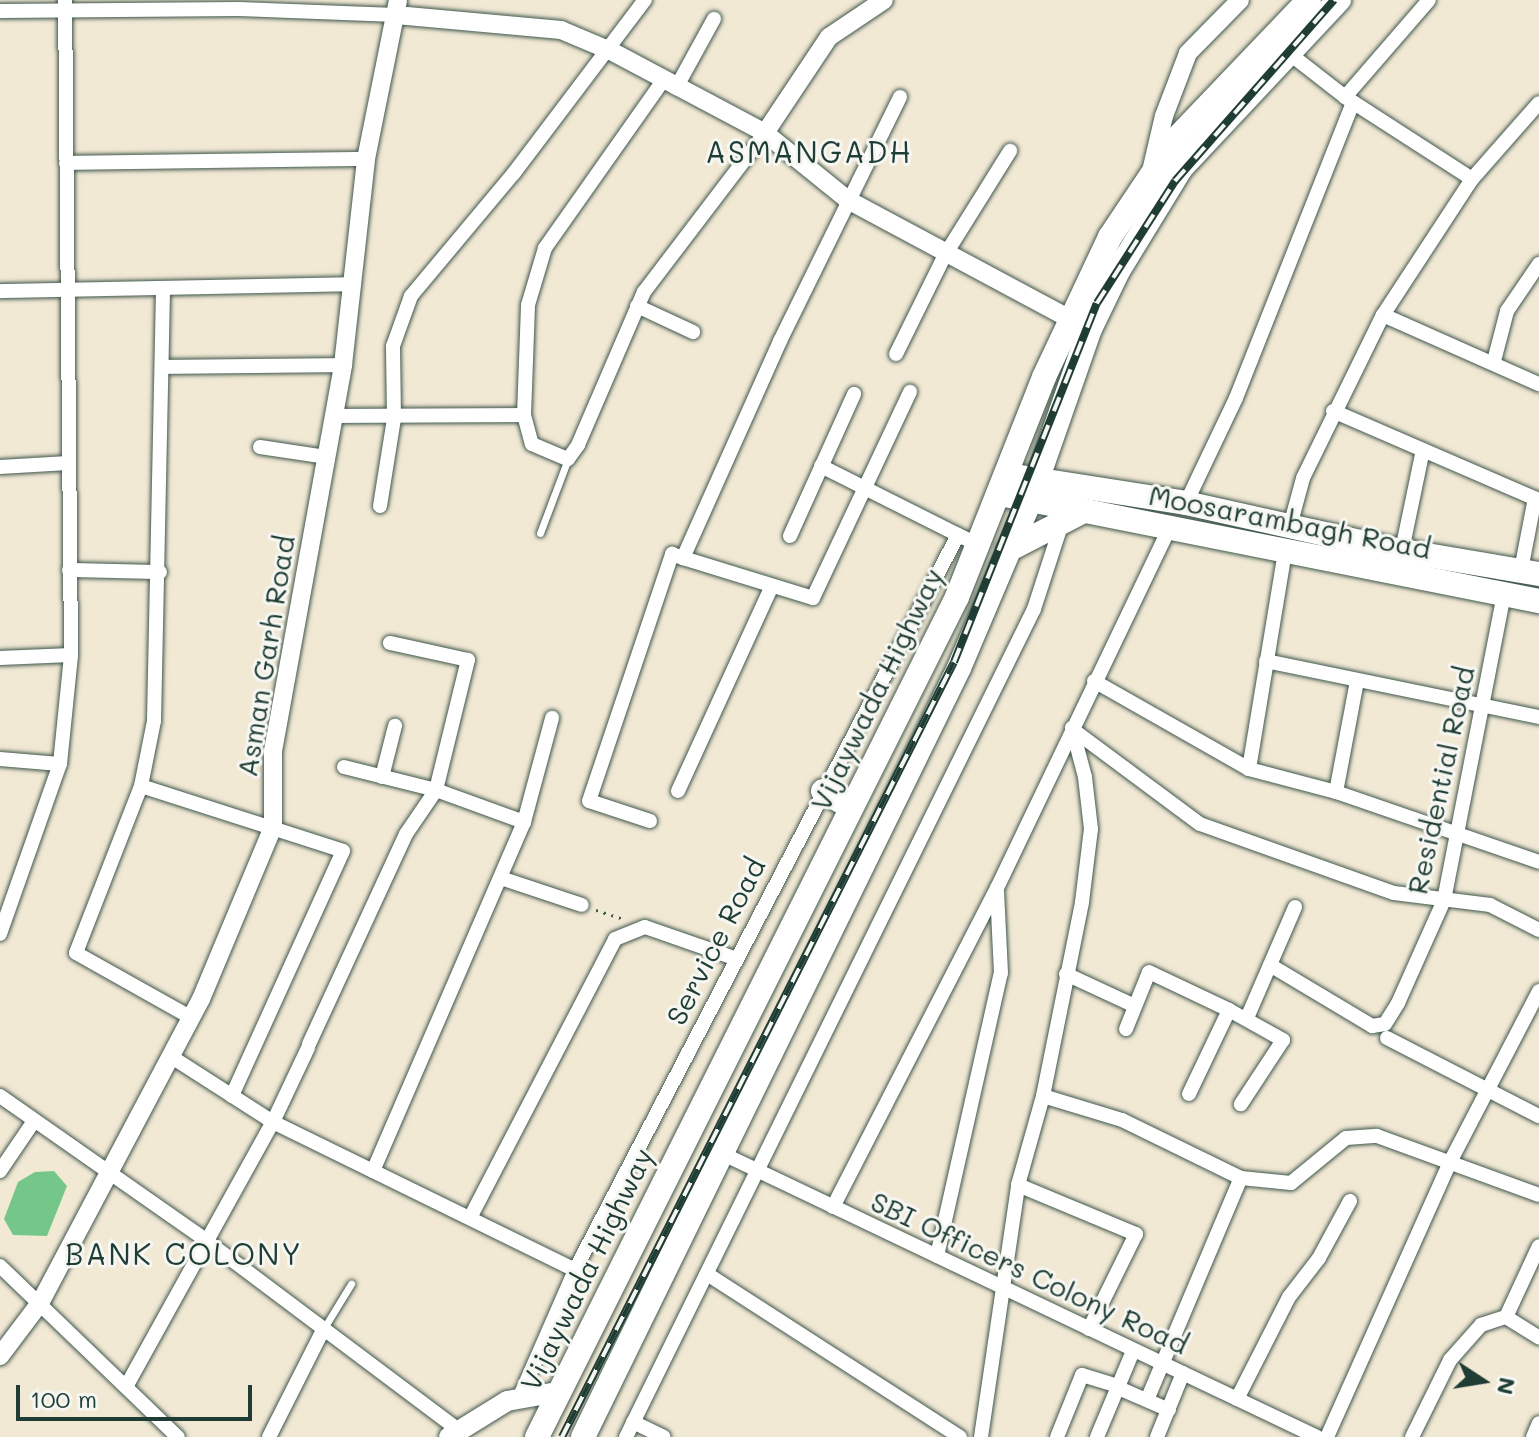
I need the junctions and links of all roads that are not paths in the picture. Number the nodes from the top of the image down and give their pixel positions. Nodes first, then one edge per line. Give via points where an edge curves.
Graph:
1 (645, 0) edge
2 (884, 0) edge
3 (1240, 0) edge
4 (1309, 0) edge
5 (1339, 0) edge
6 (1429, 0) edge
7 (239, 4) edge
8 (65, 6) edge
9 (126, 6) edge
10 (397, 7) edge
11 (0, 11) edge
12 (714, 19) dead end
13 (611, 51) junction
14 (1290, 54) junction
15 (670, 84) junction
16 (900, 97) dead end
17 (1349, 100) junction
18 (1538, 106) edge
19 (765, 133) junction
20 (1010, 151) dead end
21 (366, 159) junction
22 (66, 163) junction
23 (1151, 174) junction
24 (1472, 179) junction
25 (848, 200) junction
26 (945, 255) junction
27 (1539, 264) edge
28 (354, 284) junction
29 (65, 290) junction
30 (0, 291) edge
31 (163, 291) junction
32 (637, 306) junction
33 (1383, 315) junction
34 (1072, 320) junction
35 (693, 332) dead end
36 (896, 354) dead end
37 (1494, 361) junction
38 (343, 365) junction
39 (163, 367) junction
40 (1539, 384) edge
41 (910, 392) dead end
42 (854, 394) dead end
43 (1333, 411) junction
44 (524, 415) junction
45 (335, 416) junction
46 (394, 419) junction
47 (260, 447) dead end
48 (1423, 450) junction
49 (327, 457) junction
50 (568, 459) junction
51 (68, 463) junction
52 (821, 466) junction
53 (0, 467) edge
54 (1004, 484) junction
55 (865, 488) junction
56 (1032, 491) junction
57 (1537, 499) edge
58 (1186, 503) junction
59 (380, 506) dead end
60 (1084, 511) junction
61 (1061, 526) junction
62 (1290, 526) junction
63 (1170, 527) junction
64 (540, 533) dead end
65 (790, 536) dead end
66 (968, 540) junction
67 (1008, 550) junction
68 (1285, 551) junction
69 (683, 558) junction
70 (1400, 562) junction
71 (69, 570) junction
72 (160, 572) junction
73 (1530, 572) edge
74 (771, 588) junction
75 (1504, 594) junction
76 (1539, 601) edge
77 (390, 643) dead end
78 (71, 655) junction
79 (0, 658) edge
80 (1266, 661) junction
81 (1094, 681) junction
82 (1357, 681) junction
83 (1483, 706) junction
84 (1539, 717) edge
85 (552, 718) dead end
86 (395, 726) dead end
87 (1072, 728) junction
88 (0, 759) edge
89 (60, 764) junction
90 (344, 767) dead end
91 (1249, 769) junction
92 (382, 777) junction
93 (141, 786) junction
94 (436, 790) junction
95 (678, 791) dead end
96 (823, 791) junction
97 (1336, 792) junction
98 (851, 807) junction
99 (650, 821) dead end
100 (524, 822) junction
101 (273, 827) junction
102 (1457, 836) junction
103 (1539, 862) edge
104 (501, 878) junction
105 (997, 888) junction
106 (1444, 900) junction
107 (582, 905) road end
108 (1295, 907) dead end
109 (1539, 930) edge
110 (0, 934) edge
111 (734, 958) junction
112 (1270, 965) junction
113 (1066, 974) junction
114 (1539, 991) edge
115 (755, 999) junction
116 (1135, 1006) junction
117 (1229, 1010) junction
118 (190, 1017) junction
119 (1247, 1018) junction
120 (784, 1024) junction
121 (1126, 1029) dead end
122 (1387, 1038) dead end
123 (170, 1056) junction
124 (1489, 1088) junction
125 (1189, 1094) dead end
126 (0, 1096) edge
127 (232, 1096) junction
128 (1043, 1096) junction
129 (1241, 1104) dead end
130 (1539, 1116) edge
131 (34, 1121) junction
132 (273, 1122) junction
133 (721, 1153) junction
134 (1449, 1164) junction
135 (0, 1171) edge
136 (108, 1171) junction
137 (373, 1171) junction
138 (758, 1171) junction
139 (1241, 1178) junction
140 (1018, 1185) junction
141 (1539, 1195) edge
142 (1350, 1201) dead end
143 (833, 1207) junction
144 (471, 1216) junction
145 (204, 1239) junction
146 (1539, 1246) edge
147 (937, 1256) junction
148 (0, 1266) edge
149 (575, 1270) junction
150 (707, 1274) junction
151 (351, 1284) dead end
152 (1003, 1288) junction
153 (40, 1303) junction
154 (1506, 1317) junction
155 (324, 1328) junction
156 (1089, 1329) junction
157 (1539, 1338) edge
158 (1136, 1353) junction
159 (0, 1356) edge
160 (1162, 1363) junction
161 (1183, 1373) junction
162 (127, 1385) junction
163 (1121, 1388) junction
164 (558, 1392) junction
165 (520, 1396) junction
166 (1237, 1399) junction
167 (1147, 1400) junction
168 (1169, 1410) junction
169 (633, 1422) junction
170 (1539, 1423) edge
171 (1286, 1431) edge
172 (454, 1434) edge
173 (178, 1437) edge
174 (269, 1437) edge
175 (537, 1437) edge
176 (583, 1437) edge
177 (626, 1437) edge
178 (664, 1437) edge
179 (960, 1437) edge
180 (981, 1437) edge
181 (1057, 1437) edge
182 (1100, 1437) edge
183 (1157, 1437) edge
184 (1317, 1437) edge
185 (1327, 1437) edge
186 (1412, 1437) edge
187 (1533, 1437) edge

1 - 13 street
2 - 19 street via 829,37
3 - 23 street via 1188,53 1164,116
4 - 23 main road, Vijaywada Highway via 1184,130
5 - 14 main road
6 - 17 street
7 - 9 street
7 - 10 street
8 - 9 street
8 - 11 street
8 - 22 street
10 - 13 street via 561,30
10 - 21 street, Asman Garh Road
12 - 15 street
13 - 15 street
13 - 46 street via 411,296 393,346
14 - 17 street
14 - 56 main road via 1181,168 1118,271 1090,329
15 - 19 street
15 - 44 street via 545,248 528,305
16 - 25 street
17 - 24 street
17 - 58 street via 1236,398
18 - 24 street
19 - 25 street
19 - 32 street
20 - 26 street
21 - 22 street
21 - 28 street, Asman Garh Road
22 - 29 street
23 - 34 main road, Vijaywada Highway via 1110,237
24 - 33 street
25 - 26 street
25 - 69 street
26 - 34 street
26 - 36 street
27 - 37 street via 1507,311
28 - 31 street
28 - 38 street, Asman Garh Road
29 - 30 street
29 - 31 street
29 - 51 street
31 - 39 street
32 - 35 street
32 - 50 street
33 - 37 street
33 - 43 street
34 - 54 main road, Vijaywada Highway via 1044,377
37 - 40 street
38 - 39 street
38 - 45 street, Asman Garh Road
39 - 72 street
41 - 55 street
42 - 52 street
43 - 48 street
43 - 62 street via 1303,478
44 - 46 street
44 - 50 street via 532,444
45 - 46 street
45 - 49 street, Asman Garh Road
46 - 59 street
47 - 49 street
48 - 57 street
48 - 70 street
49 - 101 street, Asman Garh Road via 273,751
50 - 64 lane
51 - 53 street
51 - 71 street
52 - 55 street
52 - 65 street
54 - 56 main road
54 - 66 main road, Vijaywada Highway
55 - 66 street
55 - 74 street via 817,595 809,598
56 - 58 main road, Moosarambagh Road
56 - 60 main road, Moosarambagh Road
56 - 67 main road
57 - 73 street
58 - 62 main road, Moosarambagh Road
60 - 61 main road
60 - 63 main road, Moosarambagh Road
61 - 67 main road
61 - 138 street via 1034,609
62 - 70 main road, Moosarambagh Road
63 - 68 main road, Moosarambagh Road
63 - 81 street
66 - 96 street, Service Road
66 - 98 main road, Vijaywada Highway
67 - 120 main road via 959,668
68 - 70 main road, Moosarambagh Road
68 - 80 street
69 - 74 street
69 - 99 street via 672,554 589,801
70 - 73 main road, Moosarambagh Road
70 - 75 main road, Moosarambagh Road
71 - 72 street
71 - 78 street
72 - 93 street via 154,721
74 - 95 street
75 - 76 main road, Moosarambagh Road
75 - 83 street, Residential Road
77 - 94 street via 468,660
78 - 79 street
78 - 89 street
80 - 82 street
80 - 91 street
81 - 87 street
81 - 91 street, Residential Road
82 - 83 street
82 - 97 street
83 - 84 street
83 - 102 street, Residential Road
85 - 100 street
86 - 92 street
87 - 105 street
87 - 106 street via 1200,824 1394,893
87 - 113 street via 1091,829
88 - 89 street
89 - 110 street
90 - 92 street
91 - 97 street, Residential Road
92 - 94 street
93 - 101 street
93 - 118 street via 76,953
94 - 100 street
94 - 132 street via 406,834
96 - 98 main road
96 - 111 street, Service Road
97 - 102 street, Residential Road
98 - 115 main road, Vijaywada Highway
100 - 104 street
101 - 118 street, Asman Garh Road
101 - 127 street via 343,851
102 - 103 street, Residential Road
102 - 106 street, Residential Road
104 - 107 street
104 - 137 street
105 - 143 street
105 - 147 street via 1001,973
106 - 109 street via 1490,905
106 - 112 street, Residential Road via 1385,1024 1372,1026
108 - 112 street
111 - 144 street via 645,927 615,939
111 - 149 street, Service Road
112 - 119 street
113 - 116 street
113 - 128 street
114 - 124 street
115 - 120 main road
115 - 164 main road, Vijaywada Highway
116 - 117 street via 1149,972
116 - 121 street
117 - 119 street
117 - 125 street
118 - 123 street, Asman Garh Road
119 - 129 street via 1283,1040
120 - 133 main road
122 - 124 street
123 - 127 street
123 - 136 street, Asman Garh Road
124 - 130 street
124 - 134 street
126 - 131 street
127 - 132 street
128 - 139 street via 1122,1120
128 - 140 street
131 - 135 street
131 - 136 street
132 - 137 street
132 - 145 street
133 - 138 street, SBI Officers Colony Road
133 - 176 main road
134 - 139 street via 1377,1136 1346,1138 1291,1183
134 - 141 street
134 - 185 street
136 - 145 street
136 - 153 street, Asman Garh Road
137 - 144 street
138 - 143 street, SBI Officers Colony Road
138 - 150 street
139 - 160 street
140 - 152 street
140 - 156 street via 1136,1234
142 - 166 street via 1319,1258 1289,1297
143 - 147 street, SBI Officers Colony Road
144 - 149 street
145 - 155 street
145 - 162 street
146 - 154 street
147 - 152 street, SBI Officers Colony Road
148 - 153 street
149 - 165 street, Service Road
150 - 169 street
150 - 179 street
151 - 155 lane
152 - 156 street, SBI Officers Colony Road
152 - 180 street
153 - 159 street, Asman Garh Road
153 - 162 street
154 - 157 street
154 - 186 street via 1481,1325 1450,1360
155 - 172 street
155 - 174 street
156 - 158 street, SBI Officers Colony Road
158 - 160 street, SBI Officers Colony Road
158 - 163 street
160 - 161 street, SBI Officers Colony Road
160 - 167 street
161 - 166 street, SBI Officers Colony Road
161 - 168 street
162 - 173 street
163 - 167 street
163 - 181 street via 1082,1375
163 - 182 street
164 - 165 main road
164 - 175 main road, Vijaywada Highway
165 - 172 main road
166 - 171 street, SBI Officers Colony Road
167 - 168 street
168 - 183 street
169 - 177 street
169 - 178 street
170 - 187 street
171 - 184 street, SBI Officers Colony Road

